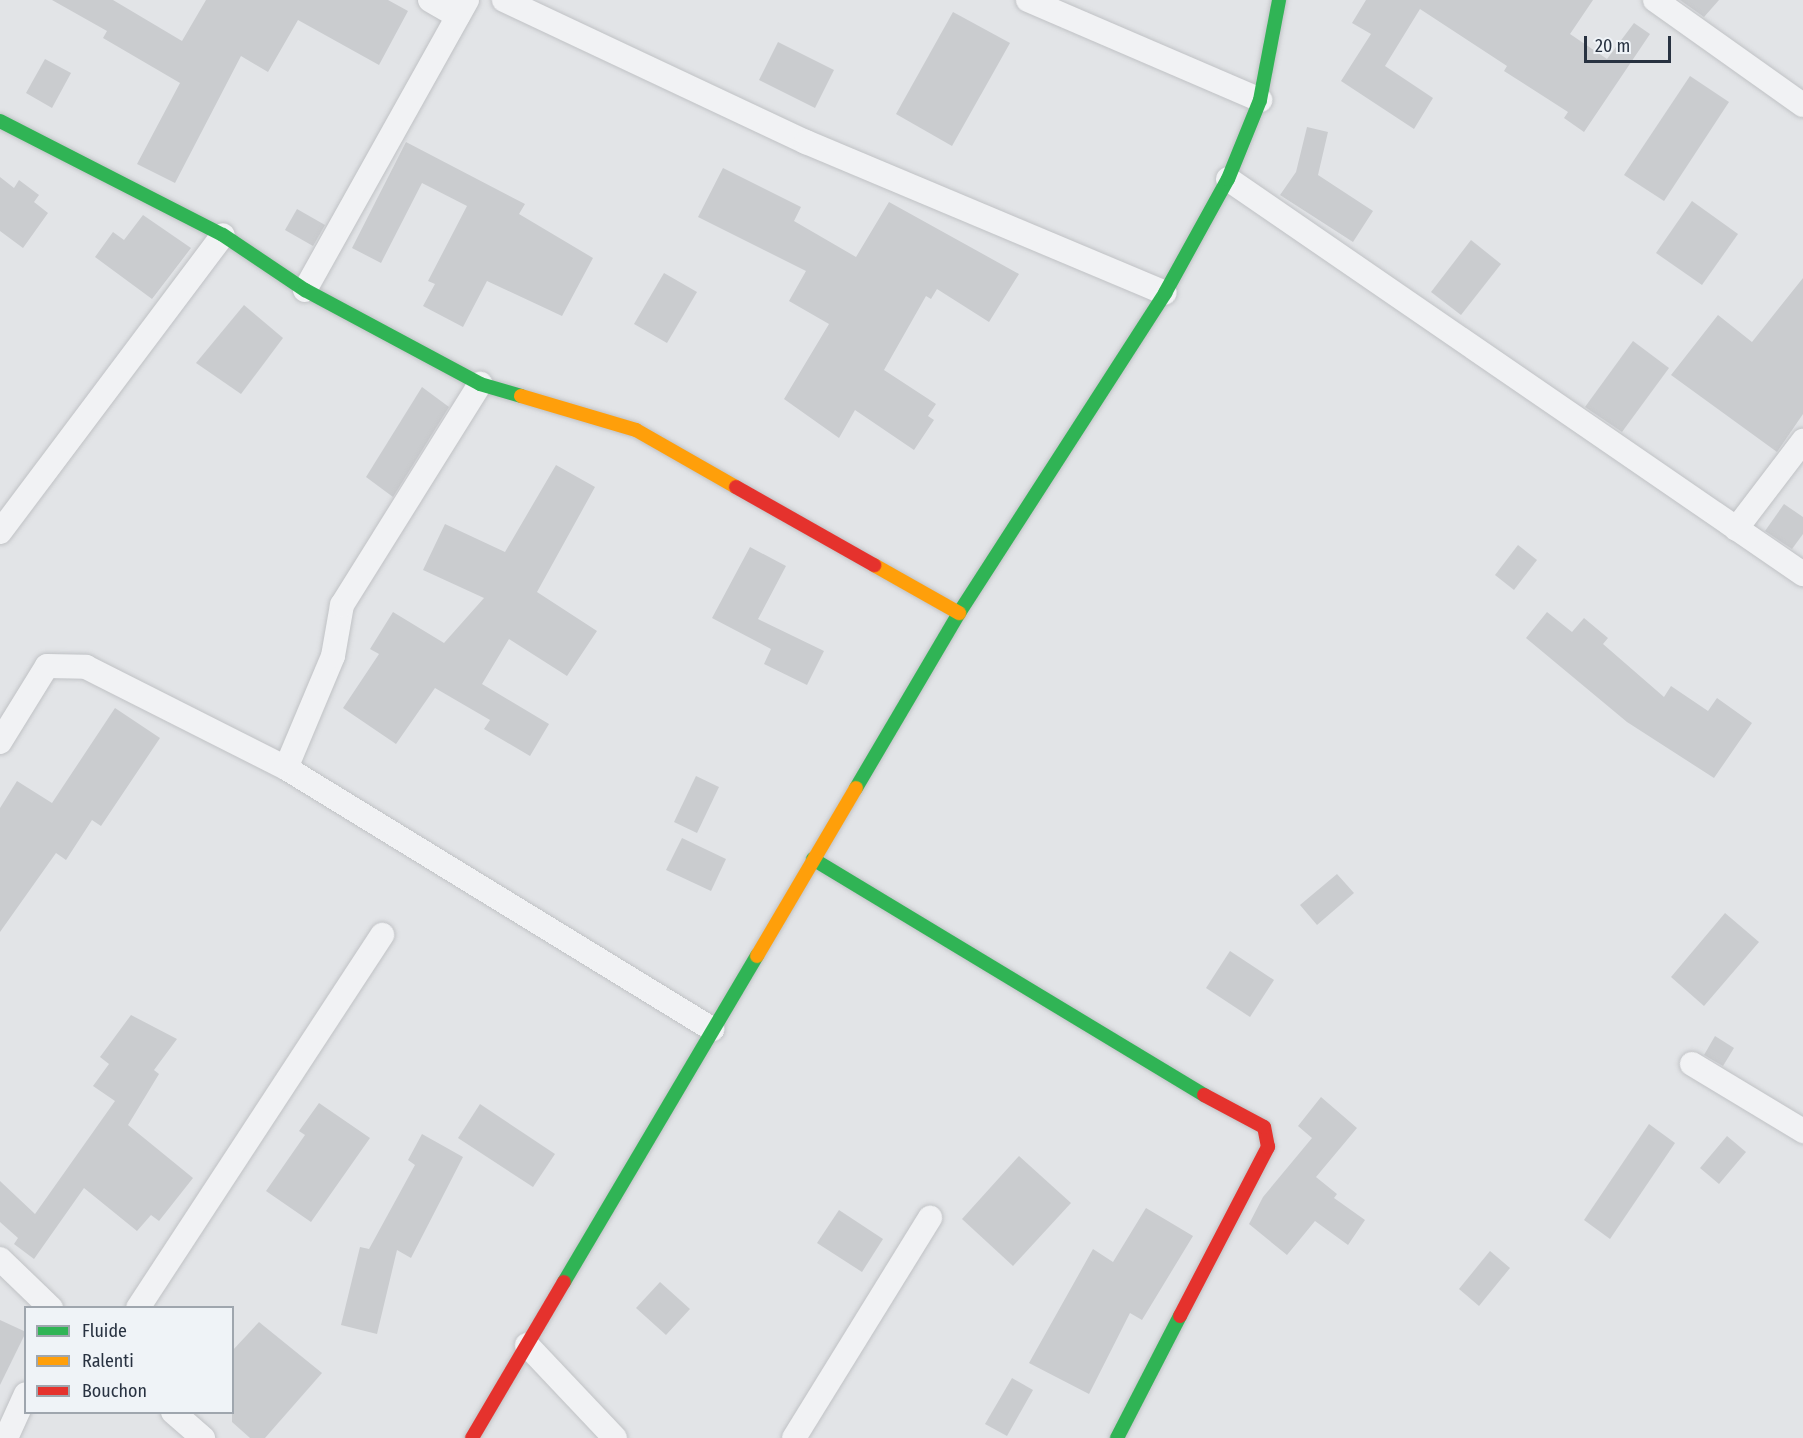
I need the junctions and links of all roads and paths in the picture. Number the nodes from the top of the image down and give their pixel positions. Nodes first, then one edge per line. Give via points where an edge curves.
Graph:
1 (430, 0) edge
2 (504, 0) edge
3 (1028, 0) edge
4 (1280, 0) edge
5 (1655, 0) edge
6 (462, 8) edge
7 (1260, 100) junction
8 (1803, 105) edge
9 (0, 121) edge
10 (1228, 179) junction
11 (223, 235) junction
12 (305, 290) junction
13 (1165, 293) junction
14 (480, 384) junction
15 (1803, 441) edge
16 (1736, 529) junction
17 (0, 532) edge
18 (1803, 574) edge
19 (959, 613) junction
20 (0, 742) edge
21 (286, 768) junction
22 (813, 859) junction
23 (382, 935) dead end
24 (712, 1029) junction
25 (1692, 1064) dead end
26 (1803, 1131) edge
27 (930, 1218) dead end
28 (0, 1259) edge
29 (49, 1306) edge
30 (139, 1306) edge
31 (527, 1345) junction
32 (24, 1398) edge
33 (174, 1414) edge
34 (6, 1438) edge
35 (203, 1438) edge
36 (472, 1438) edge
37 (615, 1438) edge
38 (794, 1438) edge
39 (1117, 1438) edge

1 - 6 street
2 - 13 street via 806,142
3 - 7 street
4 - 7 street
5 - 8 street
6 - 12 street
7 - 10 street
9 - 11 street
10 - 13 street
10 - 16 street
11 - 12 street
11 - 17 street
12 - 14 street
13 - 19 street
14 - 19 street via 636,430
14 - 21 street via 342,605 333,656
15 - 16 street
16 - 18 street
19 - 22 street
20 - 21 street via 47,666 86,667
21 - 24 street
22 - 24 street
22 - 39 street via 1133,1056 1264,1126 1268,1147
23 - 30 street
24 - 31 street
25 - 26 street
27 - 38 street
28 - 29 street
31 - 36 street
31 - 37 street
32 - 34 street
33 - 35 street

